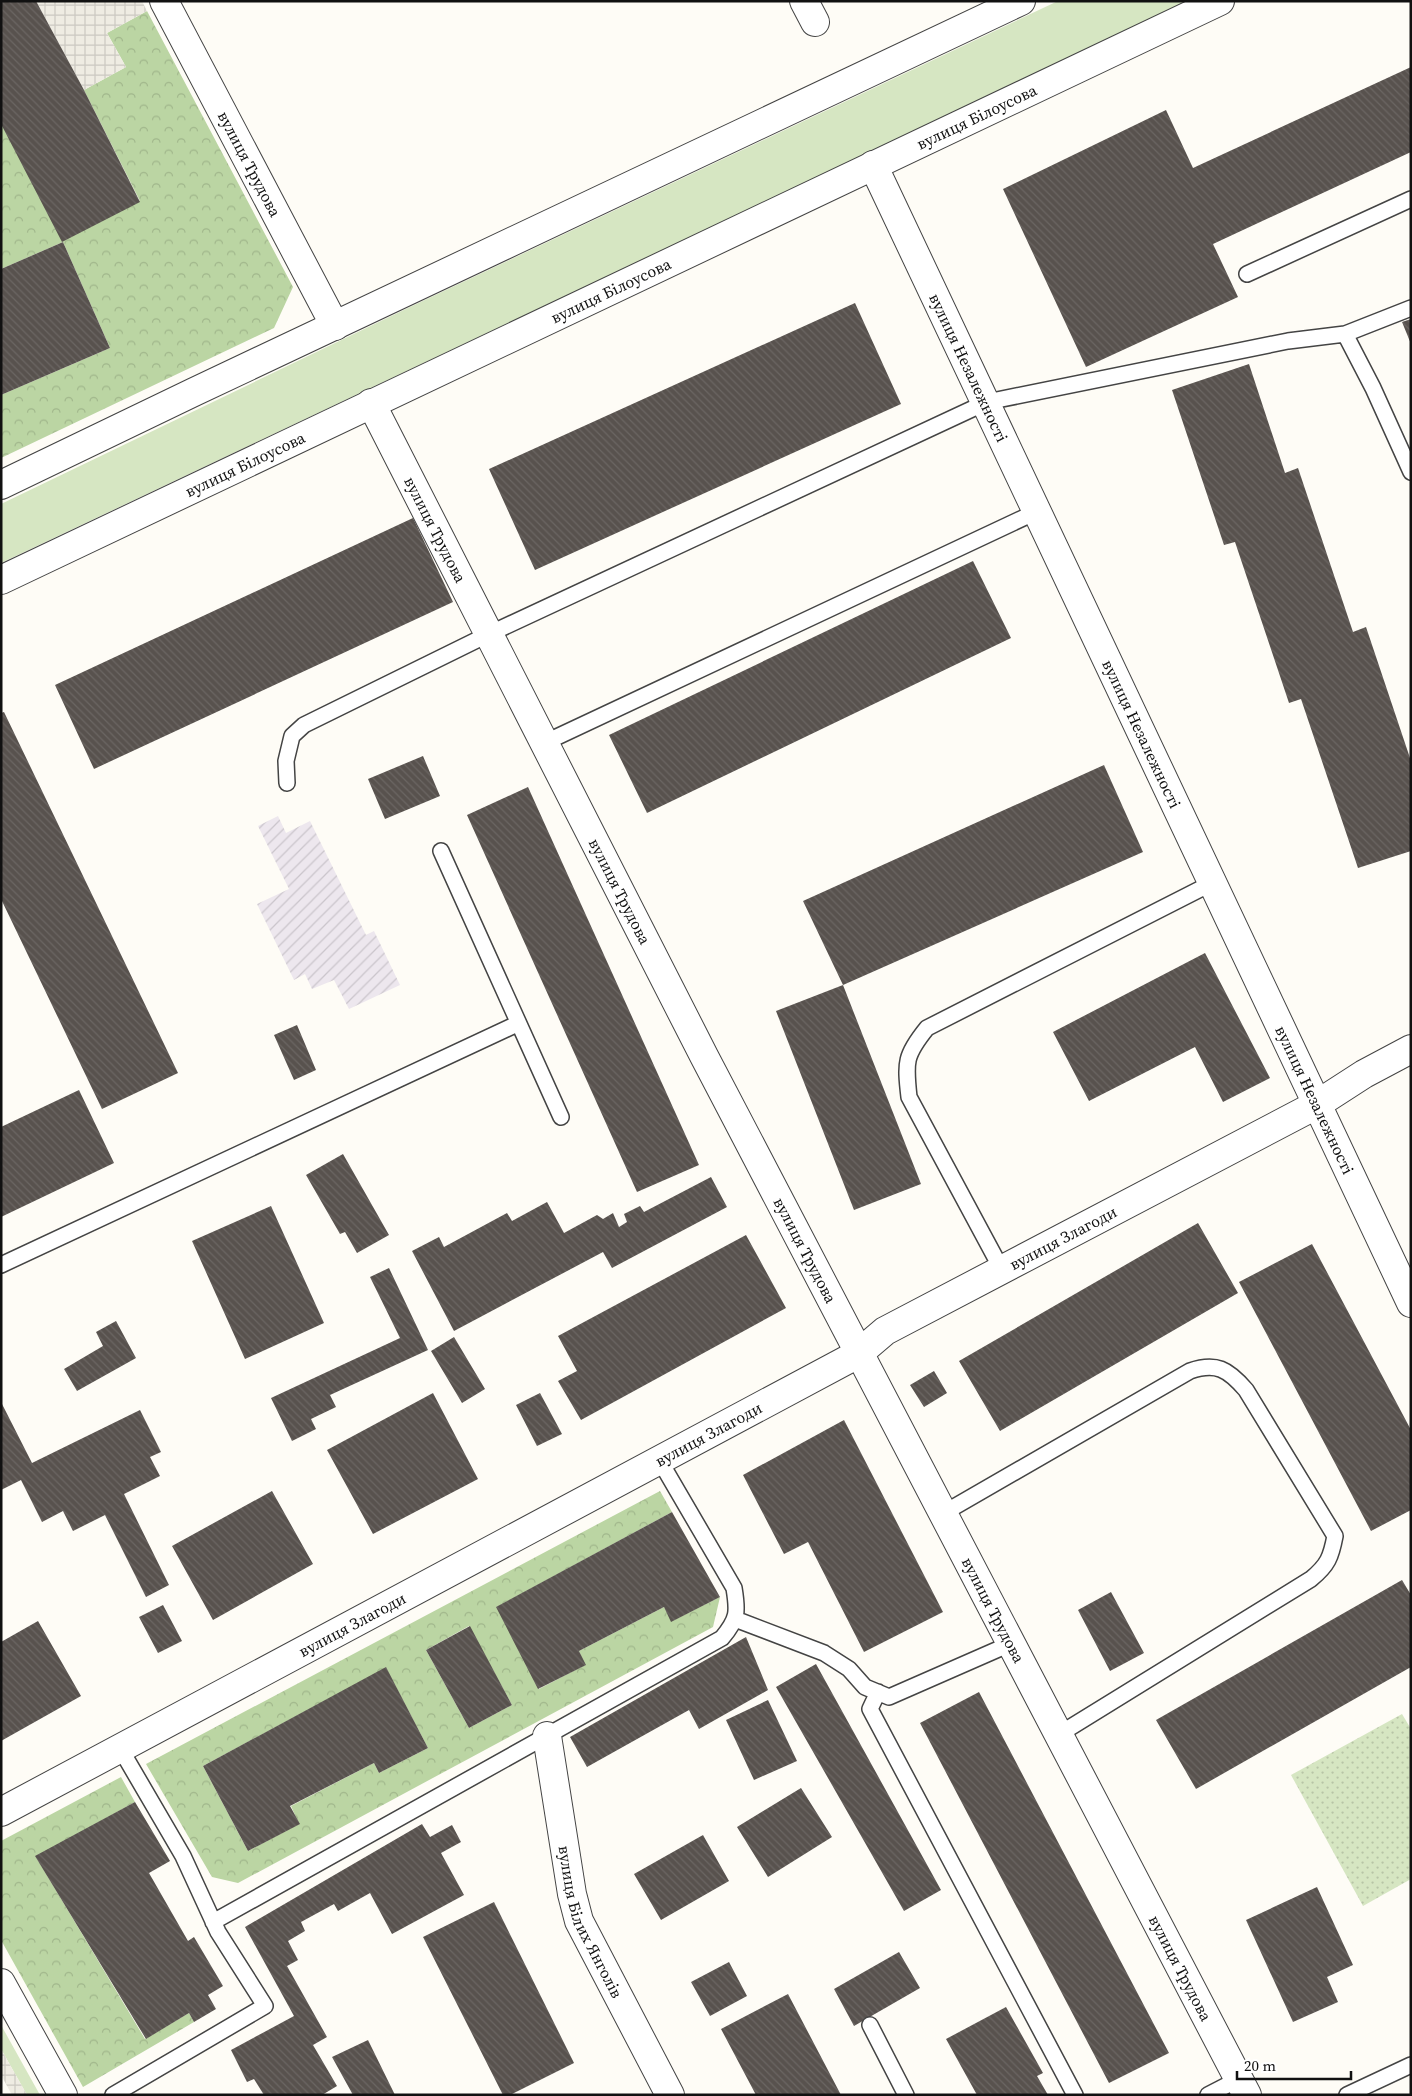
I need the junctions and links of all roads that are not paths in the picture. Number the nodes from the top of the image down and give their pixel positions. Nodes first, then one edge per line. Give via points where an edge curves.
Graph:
1 (164, 1) edge
2 (1021, 1) edge
3 (1220, 1) edge
4 (873, 165) junction
5 (1411, 199) edge
6 (1247, 274) dead end
7 (1411, 308) edge
8 (334, 326) junction
9 (1345, 334) junction
10 (987, 402) junction
11 (371, 403) junction
12 (1411, 472) edge
13 (1, 485) edge
14 (1038, 511) junction
15 (1, 580) edge
16 (489, 634) junction
17 (544, 743) junction
18 (287, 782) dead end
19 (441, 851) dead end
20 (1212, 883) junction
21 (517, 1024) junction
22 (1411, 1049) edge
23 (1316, 1105) junction
24 (561, 1117) dead end
25 (1, 1266) edge
26 (1002, 1270) junction
27 (1411, 1303) edge
28 (858, 1354) junction
29 (660, 1461) junction
30 (942, 1514) junction
31 (735, 1619) junction
32 (1010, 1644) junction
33 (878, 1692) junction
34 (1058, 1735) junction
35 (547, 1736) junction
36 (120, 1748) junction
37 (1, 1812) edge
38 (213, 1922) junction
39 (1, 1984) edge
40 (870, 2025) dead end
41 (1411, 2065) edge
42 (1243, 2087) edge
43 (64, 2095) edge
44 (114, 2095) edge
45 (670, 2095) edge
46 (906, 2095) edge
47 (1075, 2095) edge
48 (1208, 2095) edge
49 (1347, 2095) edge

1 - 8 street, вулиця Трудова
2 - 8 street
3 - 4 street, вулиця Білоусова
4 - 10 street, вулиця Незалежності
4 - 11 street, вулиця Білоусова
5 - 6 lane
7 - 9 lane
8 - 13 street
9 - 10 lane via 1288,341
9 - 12 lane
10 - 14 street, вулиця Незалежності
10 - 16 lane
11 - 15 street, вулиця Білоусова
11 - 16 street, вулиця Трудова
14 - 17 lane
14 - 20 street, вулиця Незалежності
16 - 17 street, вулиця Трудова
16 - 18 lane via 304,725 292,736 286,761
17 - 28 street, вулиця Трудова
19 - 21 lane
20 - 23 street, вулиця Незалежності
20 - 26 lane via 927,1028 911,1047 906,1068 909,1097
21 - 24 lane
21 - 25 lane
22 - 23 street, вулиця Злагоди
23 - 26 street, вулиця Злагоди
23 - 27 street, вулиця Незалежності
26 - 28 street, вулиця Злагоди via 884,1331
28 - 29 street, вулиця Злагоди
28 - 30 street, вулиця Трудова
29 - 31 lane via 734,1588 738,1610
29 - 36 street, вулиця Злагоди
30 - 32 street, вулиця Трудова
30 - 34 lane via 1190,1371 1206,1366 1221,1369 1235,1377 1246,1390 1335,1536 1324,1568 1311,1579
31 - 33 lane via 824,1653 849,1670 866,1687
31 - 35 lane via 722,1638
32 - 33 lane via 890,1697
32 - 34 street, вулиця Трудова
33 - 47 lane via 870,1709
34 - 42 street, вулиця Трудова
35 - 38 lane
35 - 45 street, вулиця Білих Янголів via 579,1921
36 - 37 street, вулиця Злагоди
36 - 38 lane via 183,1856
38 - 44 lane via 264,2006
39 - 43 street
40 - 46 lane
41 - 49 lane
42 - 48 lane

